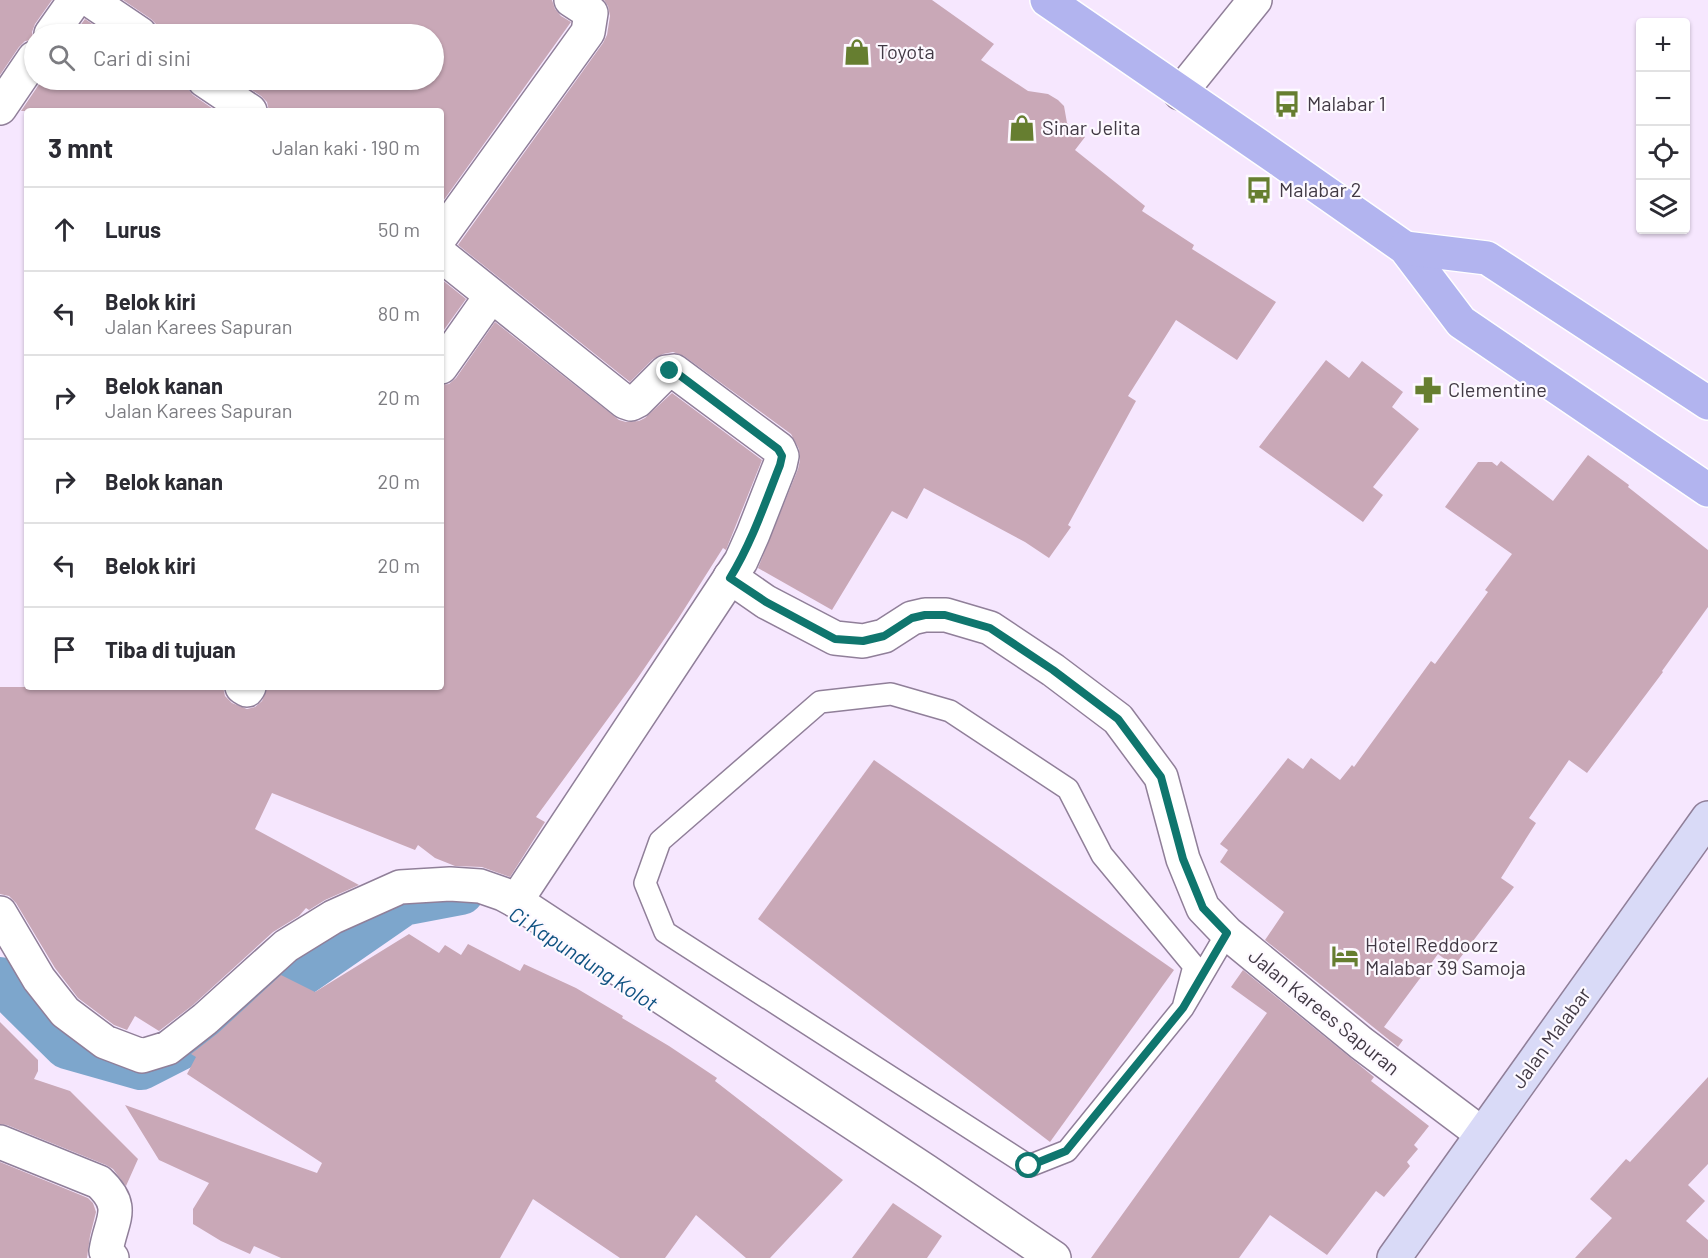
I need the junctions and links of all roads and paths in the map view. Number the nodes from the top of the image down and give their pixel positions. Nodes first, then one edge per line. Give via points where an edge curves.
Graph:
1 (75, 0) edge
2 (90, 0) edge
3 (571, 0) edge
4 (1047, 0) edge
5 (1255, 0) edge
6 (58, 24) edge
7 (125, 24) edge
8 (24, 73) edge
9 (219, 90) edge
10 (1180, 93) junction
11 (0, 108) edge
12 (246, 108) edge
13 (444, 232) edge
14 (1405, 248) junction
15 (444, 257) edge
16 (491, 296) junction
17 (444, 363) edge
18 (1708, 403) edge
19 (1708, 490) edge
20 (730, 578) junction
21 (1708, 818) edge
22 (516, 901) junction
23 (0, 913) edge
24 (1227, 933) junction
25 (1183, 1008) junction
26 (1482, 1134) junction
27 (0, 1142) edge
28 (112, 1258) edge
29 (1054, 1258) edge
30 (1394, 1258) edge

1 - 6 street
2 - 7 street
3 - 13 street via 591,13 588,32
4 - 10 main road
5 - 10 street
8 - 11 street
9 - 12 street
10 - 14 main road
14 - 18 main road via 1487,258
14 - 19 main road via 1461,322
15 - 16 street
16 - 17 street
16 - 20 street via 625,402 637,401 666,372 674,371 778,449 782,456 780,465 753,534
20 - 22 street
20 - 24 street, Jalan Karees Sapuran via 835,639 863,641 884,636 912,618 945,615 990,628 1053,670 1118,719 1161,777 1183,859 1203,908
21 - 26 street, Jalan Malabar
22 - 23 street via 480,886 400,887 333,918 286,946 168,1048 142,1056 105,1042 65,1012 39,979
22 - 29 street
24 - 25 lane
24 - 26 street, Jalan Karees Sapuran via 1361,1043
25 - 25 lane via 1066,1151 1029,1166 665,932 645,883 660,841 820,702 891,694 950,711 1068,789 1102,855 1194,966
26 - 30 street, Jalan Malabar
27 - 28 street via 99,1182 110,1193 115,1218 106,1251

